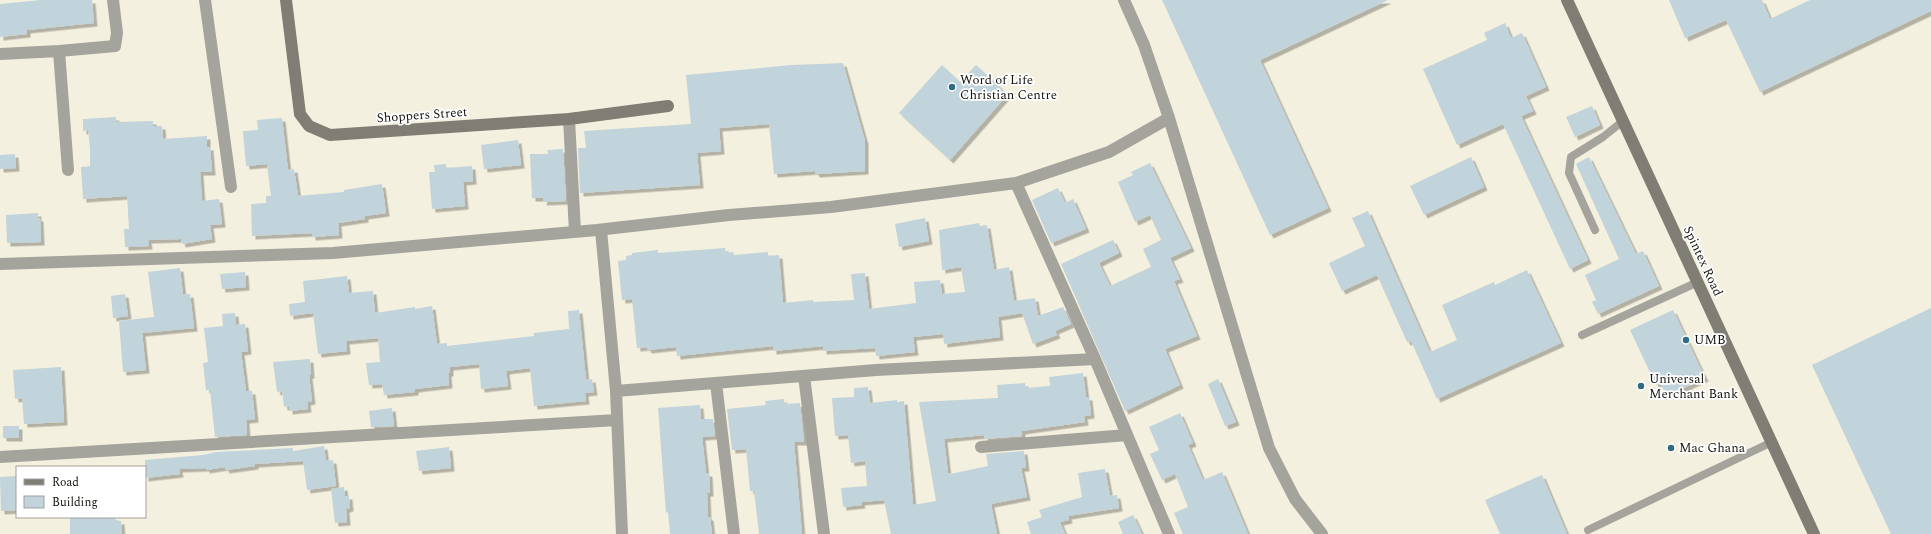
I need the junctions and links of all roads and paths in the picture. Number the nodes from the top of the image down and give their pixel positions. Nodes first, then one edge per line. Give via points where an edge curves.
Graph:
1 (113, 0) edge
2 (205, 0) edge
3 (286, 0) edge
4 (1124, 0) edge
5 (1567, 0) edge
6 (59, 51) junction
7 (0, 54) edge
8 (668, 106) dead end
9 (1169, 118) junction
10 (569, 119) junction
11 (1623, 121) junction
12 (68, 170) dead end
13 (1016, 183) junction
14 (231, 187) dead end
15 (601, 230) junction
16 (1594, 230) dead end
17 (575, 232) junction
18 (0, 264) edge
19 (1698, 282) junction
20 (1582, 335) dead end
21 (1095, 359) junction
22 (804, 376) junction
23 (716, 383) junction
24 (616, 391) junction
25 (617, 420) junction
26 (1127, 435) junction
27 (1772, 442) junction
28 (981, 447) dead end
29 (0, 456) edge
30 (1588, 530) dead end
31 (622, 534) edge
32 (734, 534) edge
33 (824, 534) edge
34 (1169, 534) edge
35 (1322, 534) edge
36 (1814, 534) edge

1 - 6 street via 117,33 115,46
2 - 14 street
3 - 10 main road, Shoppers Street via 300,114 309,126 322,132 330,135
4 - 9 street via 1144,45
5 - 11 main road, Spintex Road
6 - 7 street
6 - 12 street
8 - 10 main road, Shoppers Street
9 - 13 street via 1109,152
9 - 35 street via 1269,448 1295,499
10 - 17 street
11 - 16 lane via 1571,157 1569,164 1569,173
11 - 19 main road, Spintex Road
13 - 15 street via 831,206
13 - 21 street
15 - 17 street
15 - 24 street
17 - 18 street via 333,253
19 - 20 lane
19 - 27 main road, Spintex Road
21 - 22 street
21 - 26 street
22 - 23 street
22 - 33 street
23 - 24 street
23 - 32 street
24 - 25 street
25 - 29 street
25 - 31 street
26 - 28 street
26 - 34 street
27 - 30 lane
27 - 36 main road, Spintex Road

